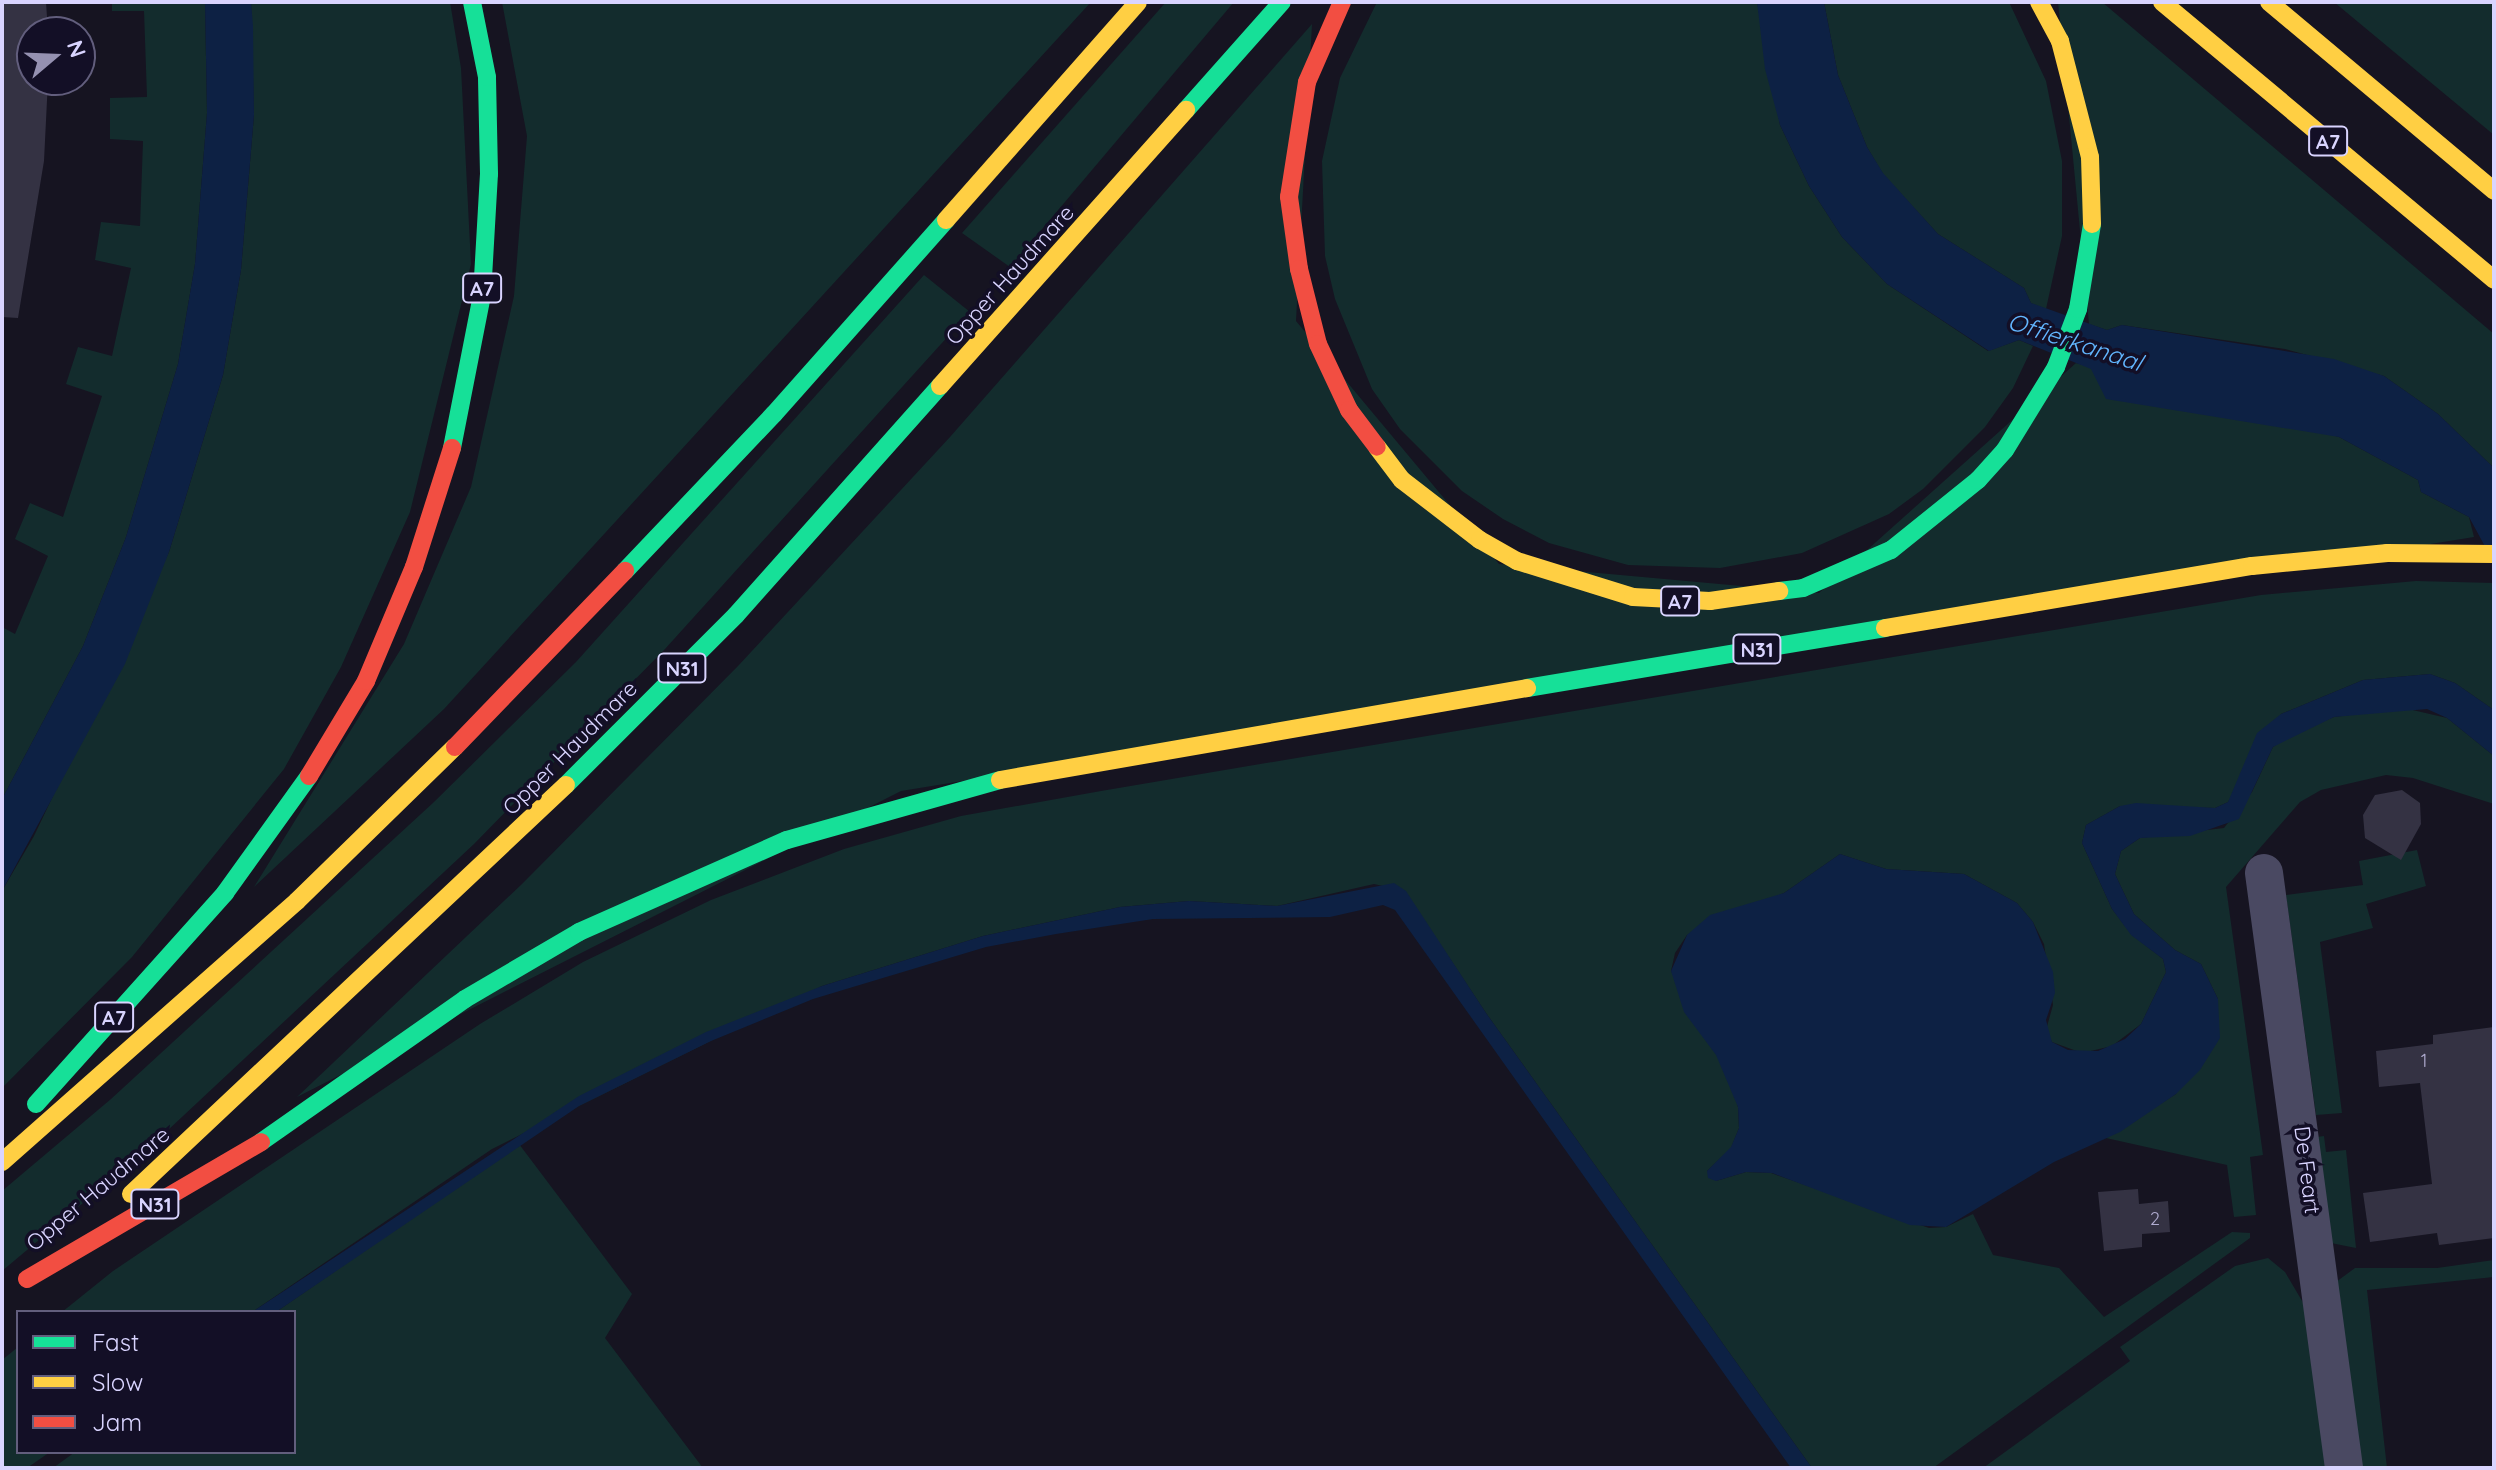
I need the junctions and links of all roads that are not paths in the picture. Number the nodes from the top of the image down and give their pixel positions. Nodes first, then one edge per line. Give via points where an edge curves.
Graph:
1 (472, 2) edge
2 (1138, 2) edge
3 (1282, 2) edge
4 (1342, 2) edge
5 (2039, 2) edge
6 (2162, 2) edge
7 (2269, 2) edge
8 (2494, 191) edge
9 (2494, 280) edge
10 (2488, 554) edge
11 (2264, 873) dead end
12 (2, 1141) edge
13 (2, 1162) edge
14 (2344, 1468) edge

1 - 12 highway, A7 via 487,77 489,174 482,295 452,450 414,567 366,681 304,785 225,893
2 - 13 highway via 774,414 475,728 297,901
3 - 10 highway, Opper Haudmare / N31 via 736,615 465,886 169,1163 20,1284 283,1129 465,999 579,932 787,840 892,807 1035,771 2237,568 2387,553
4 - 5 highway, A7 via 1307,82 1289,197 1299,269 1318,344 1349,410 1402,480 1480,540 1517,561 1591,588 1669,601 1758,598 1803,588 1891,550 1978,480 2005,450 2056,367 2078,309 2092,226 2090,157 2060,41
6 - 9 highway, A7
7 - 8 highway
11 - 14 street, De Feart

